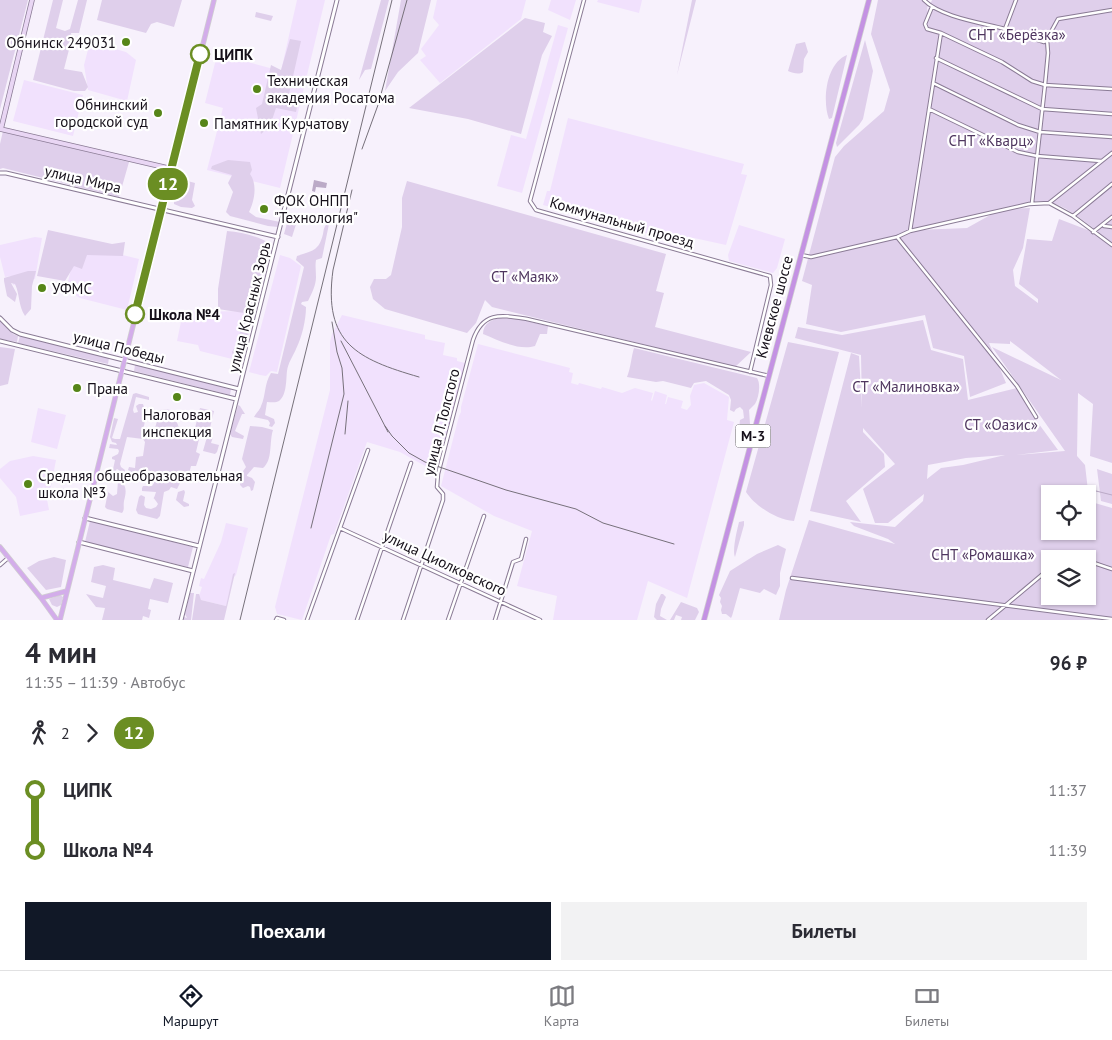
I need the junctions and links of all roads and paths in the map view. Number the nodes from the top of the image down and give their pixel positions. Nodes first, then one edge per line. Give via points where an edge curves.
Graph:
1 (32, 0) edge
2 (214, 0) edge
3 (337, 0) edge
4 (584, 0) edge
5 (869, 0) edge
6 (924, 0) edge
7 (1016, 0) edge
8 (932, 7) junction
9 (1112, 10) edge
10 (1005, 29) junction
11 (941, 33) junction
12 (1047, 39) junction
13 (936, 58) junction
14 (933, 83) junction
15 (1045, 85) junction
16 (1112, 89) edge
17 (929, 109) junction
18 (1042, 109) junction
19 (1112, 114) edge
20 (0, 129) edge
21 (1040, 132) junction
22 (1112, 138) edge
23 (1112, 153) edge
24 (1037, 156) junction
25 (1101, 161) junction
26 (172, 169) junction
27 (0, 173) edge
28 (1112, 184) edge
29 (1032, 204) junction
30 (1050, 204) junction
31 (162, 209) junction
32 (1073, 216) junction
33 (1112, 217) edge
34 (1102, 226) junction
35 (1112, 227) edge
36 (910, 231) junction
37 (1093, 232) junction
38 (278, 237) junction
39 (897, 237) junction
40 (1112, 245) edge
41 (801, 255) junction
42 (0, 318) edge
43 (0, 341) edge
44 (124, 360) junction
45 (122, 370) junction
46 (750, 372) junction
47 (768, 376) junction
48 (239, 389) junction
49 (236, 399) junction
50 (1036, 417) dead end
51 (368, 450) dead end
52 (411, 463) dead end
53 (484, 516) dead end
54 (84, 518) junction
55 (340, 528) junction
56 (526, 539) dead end
57 (79, 542) junction
58 (200, 546) junction
59 (382, 546) junction
60 (0, 548) edge
61 (8, 558) junction
62 (1096, 564) edge
63 (0, 565) edge
64 (422, 565) junction
65 (1112, 569) edge
66 (193, 571) junction
67 (1041, 575) edge
68 (792, 578) dead end
69 (462, 583) junction
70 (67, 591) junction
71 (41, 598) junction
72 (501, 602) junction
73 (1006, 604) junction
74 (531, 616) junction
75 (1112, 618) edge
76 (277, 619) edge
77 (58, 620) edge
78 (181, 620) edge
79 (284, 620) edge
80 (307, 620) edge
81 (358, 620) edge
82 (403, 620) edge
83 (448, 620) edge
84 (495, 620) edge
85 (530, 620) edge
86 (540, 620) edge
87 (704, 620) edge
88 (988, 620) edge

1 - 20 main road
2 - 26 main road
3 - 38 street, улица Красных Зорь
4 - 46 street, Коммунальный проезд via 530,202 536,210 770,276 771,285
5 - 41 highway, Киевское шоссе / М-3
6 - 8 street
7 - 10 street
8 - 10 street
8 - 11 street via 925,24 927,29
9 - 12 street via 1058,19
10 - 12 street via 1044,42
11 - 13 street
11 - 15 street via 1002,62 1032,82
12 - 15 street
13 - 14 street
13 - 18 street
14 - 17 street
14 - 21 street via 1018,125
15 - 16 street
15 - 18 street
17 - 24 street via 1018,152
17 - 36 street
18 - 19 street
18 - 21 street
20 - 26 main road, улица Мира
21 - 22 street
21 - 24 street
23 - 25 street
24 - 25 street
24 - 29 street
25 - 30 street
26 - 31 main road
27 - 31 street, улица Мира
28 - 32 street
29 - 30 street
29 - 36 street
30 - 32 street
31 - 38 street, улица Мира
31 - 44 main road
32 - 37 street
33 - 34 street
34 - 35 street
34 - 37 street
36 - 39 street
37 - 40 street
38 - 48 street, улица Красных Зорь
39 - 41 street via 811,257
39 - 50 street via 1017,386
41 - 47 highway, Киевское шоссе / М-3
42 - 44 street, улица Победы via 20,334
43 - 45 street, улица Победы
44 - 45 main road
44 - 48 street, улица Победы
45 - 49 street, улица Победы
45 - 54 main road
46 - 47 street
46 - 64 street, улица Л.Толстого via 527,319 496,316 485,321 473,340 438,474 437,487 444,500
47 - 87 highway, Киевское шоссе / М-3
48 - 49 street, улица Красных Зорь
49 - 58 street, улица Красных Зорь
51 - 55 street
52 - 59 street
53 - 69 street
54 - 57 main road
54 - 58 street
55 - 59 street, улица Циолковского
55 - 80 street
56 - 72 street via 521,559 514,562
57 - 66 street
57 - 70 main road
58 - 66 street, улица Красных Зорь
59 - 64 street, улица Циолковского
59 - 81 street
60 - 61 main road
61 - 63 street
61 - 71 main road
62 - 65 street
64 - 69 street, улица Циолковского
64 - 82 street, улица Л.Толстого
66 - 78 street, улица Красных Зорь
67 - 73 street
68 - 73 street
69 - 72 street, улица Циолковского
69 - 83 street
70 - 71 main road
70 - 77 main road
71 - 77 main road
72 - 74 street, улица Циолковского
72 - 84 street
73 - 75 street
73 - 88 street
74 - 85 street
74 - 86 street, улица Циолковского
76 - 79 street

